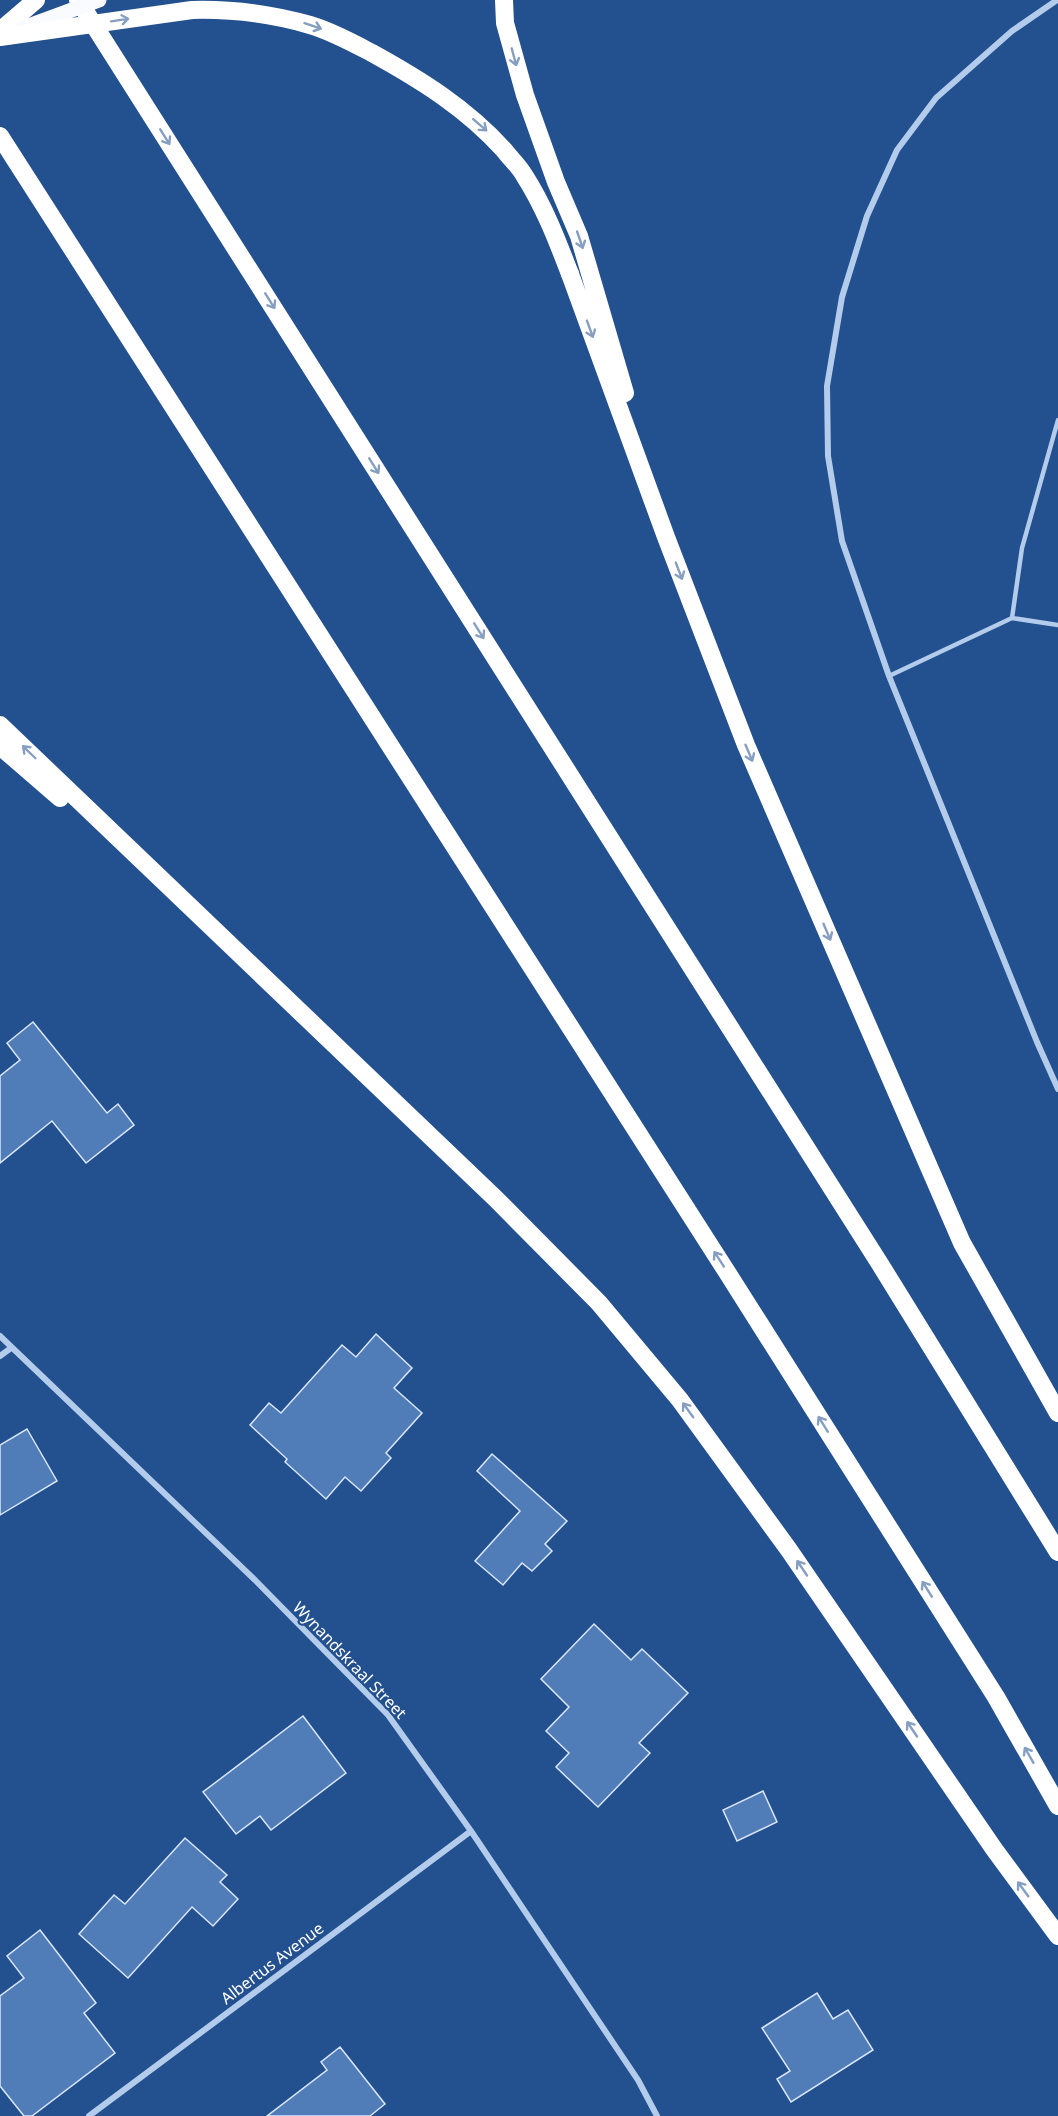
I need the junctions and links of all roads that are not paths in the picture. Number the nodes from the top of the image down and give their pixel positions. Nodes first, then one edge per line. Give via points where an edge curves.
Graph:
1 (36, 0) edge
2 (78, 0) edge
3 (99, 0) edge
4 (504, 0) edge
5 (1057, 0) edge
6 (0, 31) edge
7 (0, 36) edge
8 (0, 136) edge
9 (1058, 420) edge
10 (666, 537) junction
11 (1012, 618) junction
12 (1058, 625) edge
13 (888, 676) junction
14 (0, 725) edge
15 (0, 746) edge
16 (223, 938) junction
17 (1058, 1089) edge
18 (0, 1336) edge
19 (11, 1348) junction
20 (0, 1356) edge
21 (1058, 1413) edge
22 (1058, 1552) edge
23 (1058, 1806) edge
24 (471, 1831) junction
25 (1058, 1936) edge
26 (89, 2116) edge
27 (657, 2116) edge

1 - 6 highway
2 -> 22 highway via 880,1264
3 - 7 main road, bridge
4 -> 10 highway via 505,23 525,95 579,236
5 - 13 street via 1012,31 936,98 897,150 867,216 842,297 827,386 828,456 842,541
7 -> 10 highway, bridge via 192,10 250,13 312,25 419,79 447,98 484,128 523,173 546,213
23 -> 8 highway via 996,1696
9 - 11 lane via 1022,548
10 -> 21 highway via 746,746 962,1243
11 - 12 lane
11 - 13 lane
13 - 17 street
16 -> 14 highway
15 - 16 highway
25 -> 16 highway via 782,1540 680,1400 599,1303 496,1198
18 - 19 street, Wynandskraal Street
19 - 20 street
19 - 24 street, Wynandskraal Street via 255,1580 388,1715
24 - 26 street, Albertus Avenue
24 - 27 street, Wynandskraal Street via 638,2080

